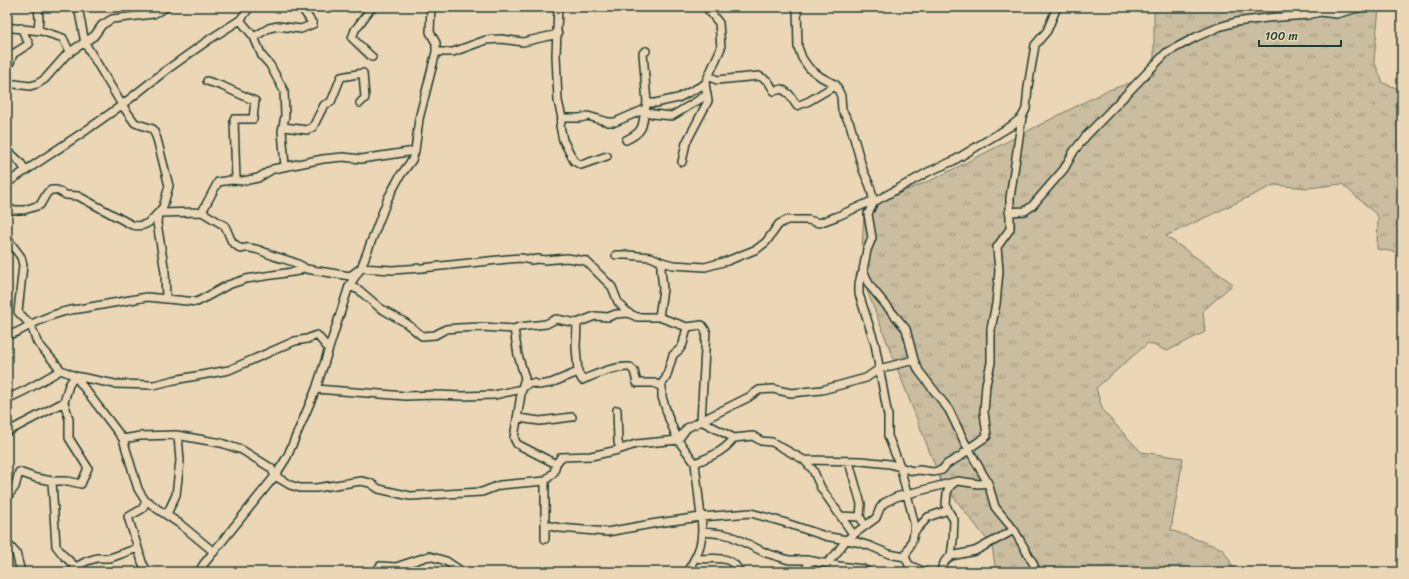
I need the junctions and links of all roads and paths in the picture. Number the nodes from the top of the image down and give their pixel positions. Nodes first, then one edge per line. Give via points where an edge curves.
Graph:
1 (38, 7) edge
2 (78, 7) edge
3 (167, 7) edge
4 (250, 7) edge
5 (300, 7) edge
6 (372, 7) edge
7 (432, 7) edge
8 (558, 7) edge
9 (706, 7) edge
10 (797, 7) edge
11 (1057, 7) edge
12 (1362, 7) edge
13 (240, 20) junction
14 (7, 26) edge
15 (21, 28) junction
16 (38, 30) junction
17 (558, 34) junction
18 (254, 37) junction
19 (85, 43) junction
20 (646, 51) dead end
21 (70, 52) junction
22 (436, 52) junction
23 (372, 57) dead end
24 (7, 65) edge
25 (709, 76) junction
26 (207, 81) dead end
27 (7, 83) edge
28 (705, 84) junction
29 (836, 85) junction
30 (707, 95) junction
31 (360, 103) dead end
32 (646, 103) junction
33 (122, 105) junction
34 (644, 110) junction
35 (1022, 117) junction
36 (562, 118) junction
37 (284, 127) junction
38 (626, 140) dead end
39 (7, 150) edge
40 (415, 151) junction
41 (607, 156) dead end
42 (682, 162) dead end
43 (285, 166) junction
44 (26, 171) junction
45 (236, 180) junction
46 (7, 183) edge
47 (874, 202) junction
48 (7, 210) edge
49 (202, 212) junction
50 (1009, 212) junction
51 (158, 213) junction
52 (7, 238) edge
53 (616, 255) dead end
54 (662, 262) junction
55 (302, 266) junction
56 (361, 268) junction
57 (861, 275) dead end
58 (349, 286) junction
59 (166, 298) junction
60 (628, 313) junction
61 (659, 318) junction
62 (577, 323) junction
63 (31, 325) junction
64 (687, 327) junction
65 (514, 329) junction
66 (7, 335) edge
67 (328, 348) junction
68 (914, 360) junction
69 (880, 369) junction
70 (61, 370) junction
71 (578, 372) junction
72 (75, 376) junction
73 (660, 386) junction
74 (316, 389) junction
75 (522, 389) junction
76 (7, 399) edge
77 (64, 402) junction
78 (617, 410) dead end
79 (572, 417) dead end
80 (518, 418) junction
81 (701, 421) junction
82 (7, 432) edge
83 (178, 436) junction
84 (734, 438) junction
85 (123, 439) junction
86 (678, 440) junction
87 (620, 449) junction
88 (968, 449) junction
89 (804, 460) junction
90 (849, 462) junction
91 (695, 463) junction
92 (556, 464) junction
93 (900, 466) junction
94 (275, 476) junction
95 (52, 481) junction
96 (546, 481) junction
97 (958, 481) junction
98 (988, 483) junction
99 (906, 495) junction
100 (7, 497) edge
101 (146, 502) junction
102 (948, 510) junction
103 (167, 514) junction
104 (841, 516) junction
105 (701, 517) junction
106 (860, 517) junction
107 (545, 525) junction
108 (865, 526) junction
109 (916, 530) junction
110 (1014, 530) junction
111 (703, 532) junction
112 (853, 534) junction
113 (545, 539) dead end
114 (846, 540) junction
115 (7, 543) edge
116 (138, 548) junction
117 (214, 552) junction
118 (951, 556) junction
119 (905, 557) junction
120 (695, 558) junction
121 (807, 560) junction
122 (827, 563) junction
123 (73, 570) edge
124 (21, 572) edge
125 (147, 572) edge
126 (199, 572) edge
127 (376, 572) edge
128 (461, 572) edge
129 (687, 572) edge
130 (740, 572) edge
131 (808, 572) edge
132 (868, 572) edge
133 (925, 572) edge
134 (940, 572) edge
135 (1036, 572) edge

1 - 16 street
2 - 19 street
3 - 19 street via 153,14 112,18
4 - 13 street
5 - 18 street via 313,24 301,28 278,26
6 - 23 street via 352,38
7 - 22 street via 430,32 436,43
8 - 17 street
9 - 25 street via 719,23 720,48
10 - 29 street via 798,47 802,58 809,68
11 - 35 street via 1047,31 1036,45 1026,109
12 - 50 street via 1336,14 1320,12 1236,22 1196,37 1166,53 1086,136 1064,169 1032,206 1025,211
13 - 18 street
13 - 33 street via 165,71
14 - 15 street
15 - 16 street
15 - 24 street via 29,44 13,54
16 - 21 street via 63,38
17 - 22 street via 523,42 501,38 486,40 453,52
17 - 36 street via 558,101
18 - 37 street via 262,56 284,91
19 - 21 street
19 - 33 street
20 - 32 street via 643,53
21 - 27 street via 37,84 30,86
22 - 40 street via 419,119
25 - 28 street
25 - 29 street via 717,80 759,76 768,81 774,90 782,89 789,94 797,106
26 - 45 street via 255,101 253,119 234,119
28 - 30 street
28 - 32 street via 678,98
29 - 47 street via 841,96 842,110 850,124
30 - 34 street via 672,116 653,114
30 - 42 street via 708,101 686,143
31 - 37 street via 365,98 363,73 341,77 331,102 324,105 313,127 308,130
32 - 34 street
33 - 44 street
33 - 51 street via 135,123 153,129 157,139 169,186 163,207
34 - 36 street via 615,122 588,116
34 - 38 street via 644,124
35 - 47 street via 953,161
35 - 50 street
36 - 41 street via 560,126 563,140 574,161 581,165
37 - 43 street via 282,131
39 - 44 street
40 - 43 street via 361,159 323,159
40 - 56 street via 388,198
43 - 45 street via 273,169 258,178
44 - 46 street
45 - 49 street via 218,182
47 - 54 street via 819,223 787,220 779,224 766,242 757,249 727,261 705,267
47 - 68 street via 868,214 872,238 863,270 870,286 906,329
48 - 51 street via 24,210 40,204 47,193 57,190 66,195 78,196 132,225 139,226 149,222
49 - 51 street
49 - 55 street via 225,226 232,242 241,249 260,250
50 - 88 street via 1010,229 997,247 999,271 984,412 987,436
51 - 59 street
52 - 63 street via 21,257 23,265 18,312
53 - 54 street via 651,257
54 - 61 street via 663,289
55 - 56 street via 306,269 350,276
55 - 59 street via 299,271 246,279 228,285 197,302
56 - 58 street
56 - 60 street via 422,268 508,258 580,260 590,264 612,287 618,302
57 - 69 street via 858,284 859,294
58 - 65 street via 422,336 458,328
58 - 67 street
59 - 63 street via 147,297 68,310
60 - 61 street via 637,318
60 - 62 street via 608,317 595,316
61 - 64 street
62 - 65 street via 556,319 546,324
62 - 71 street
63 - 66 street
63 - 70 street via 37,342
64 - 73 street via 683,344 673,355 666,378
64 - 81 street via 702,325 706,330
65 - 75 street via 525,378
67 - 72 street via 318,335 230,370 154,386 115,384
67 - 74 street
68 - 69 street
68 - 88 street via 919,371 949,410
69 - 81 street via 866,378 822,390 791,393 773,389 759,390
69 - 93 street via 888,416 888,436
70 - 72 street
70 - 76 street
71 - 73 street via 582,380 611,369 630,367 634,371 637,383 654,383
71 - 75 street via 551,383 527,384
72 - 77 street via 69,385
72 - 85 street
73 - 86 street
74 - 75 street via 406,396 494,395
74 - 94 street via 287,457
75 - 80 street
77 - 82 street
77 - 95 street via 69,419 69,438 88,468 81,484
78 - 87 street
79 - 80 street via 540,421
80 - 92 street via 514,438 517,444
81 - 84 street
81 - 86 street via 687,428
83 - 85 street via 140,436
83 - 94 street via 221,443 242,450 271,468
83 - 103 street via 180,461 176,495
84 - 89 street via 753,436 761,441 772,442
84 - 91 street via 718,453
85 - 101 street via 138,489
86 - 87 street via 636,444
86 - 91 street
87 - 92 street via 591,456 561,457
88 - 93 street via 942,470 913,471
88 - 98 street
89 - 90 street
89 - 104 street
90 - 93 street
90 - 106 street via 861,504
91 - 105 street
92 - 96 street via 554,472
93 - 99 street
94 - 96 street via 300,488 361,481 379,489 410,496 482,492 500,485
94 - 117 street
95 - 100 street via 19,472 15,487
95 - 123 street via 56,546
96 - 107 street
97 - 98 street
97 - 99 street
97 - 102 street via 950,486 947,493
98 - 110 street via 995,507
99 - 108 street via 884,503 876,518
99 - 109 street
101 - 103 street
101 - 116 street via 142,509 128,517
102 - 109 street via 928,517
102 - 118 street via 954,520 955,529
103 - 117 street
104 - 106 street
104 - 112 street
105 - 107 street via 607,532
105 - 111 street
105 - 114 street via 751,513
106 - 108 street
107 - 113 street
108 - 112 street
109 - 119 street
110 - 118 street via 975,550
110 - 135 street
111 - 120 street
111 - 121 street via 731,536 766,553 789,560
112 - 114 street
114 - 119 street
114 - 122 street
115 - 124 street via 16,553
116 - 123 street via 110,558 97,558
116 - 125 street
117 - 126 street
118 - 134 street via 945,561
119 - 133 street via 909,565
120 - 129 street
120 - 130 street via 730,560
121 - 122 street
121 - 131 street
122 - 132 street
127 - 128 street via 380,566 396,567 430,556 446,561

